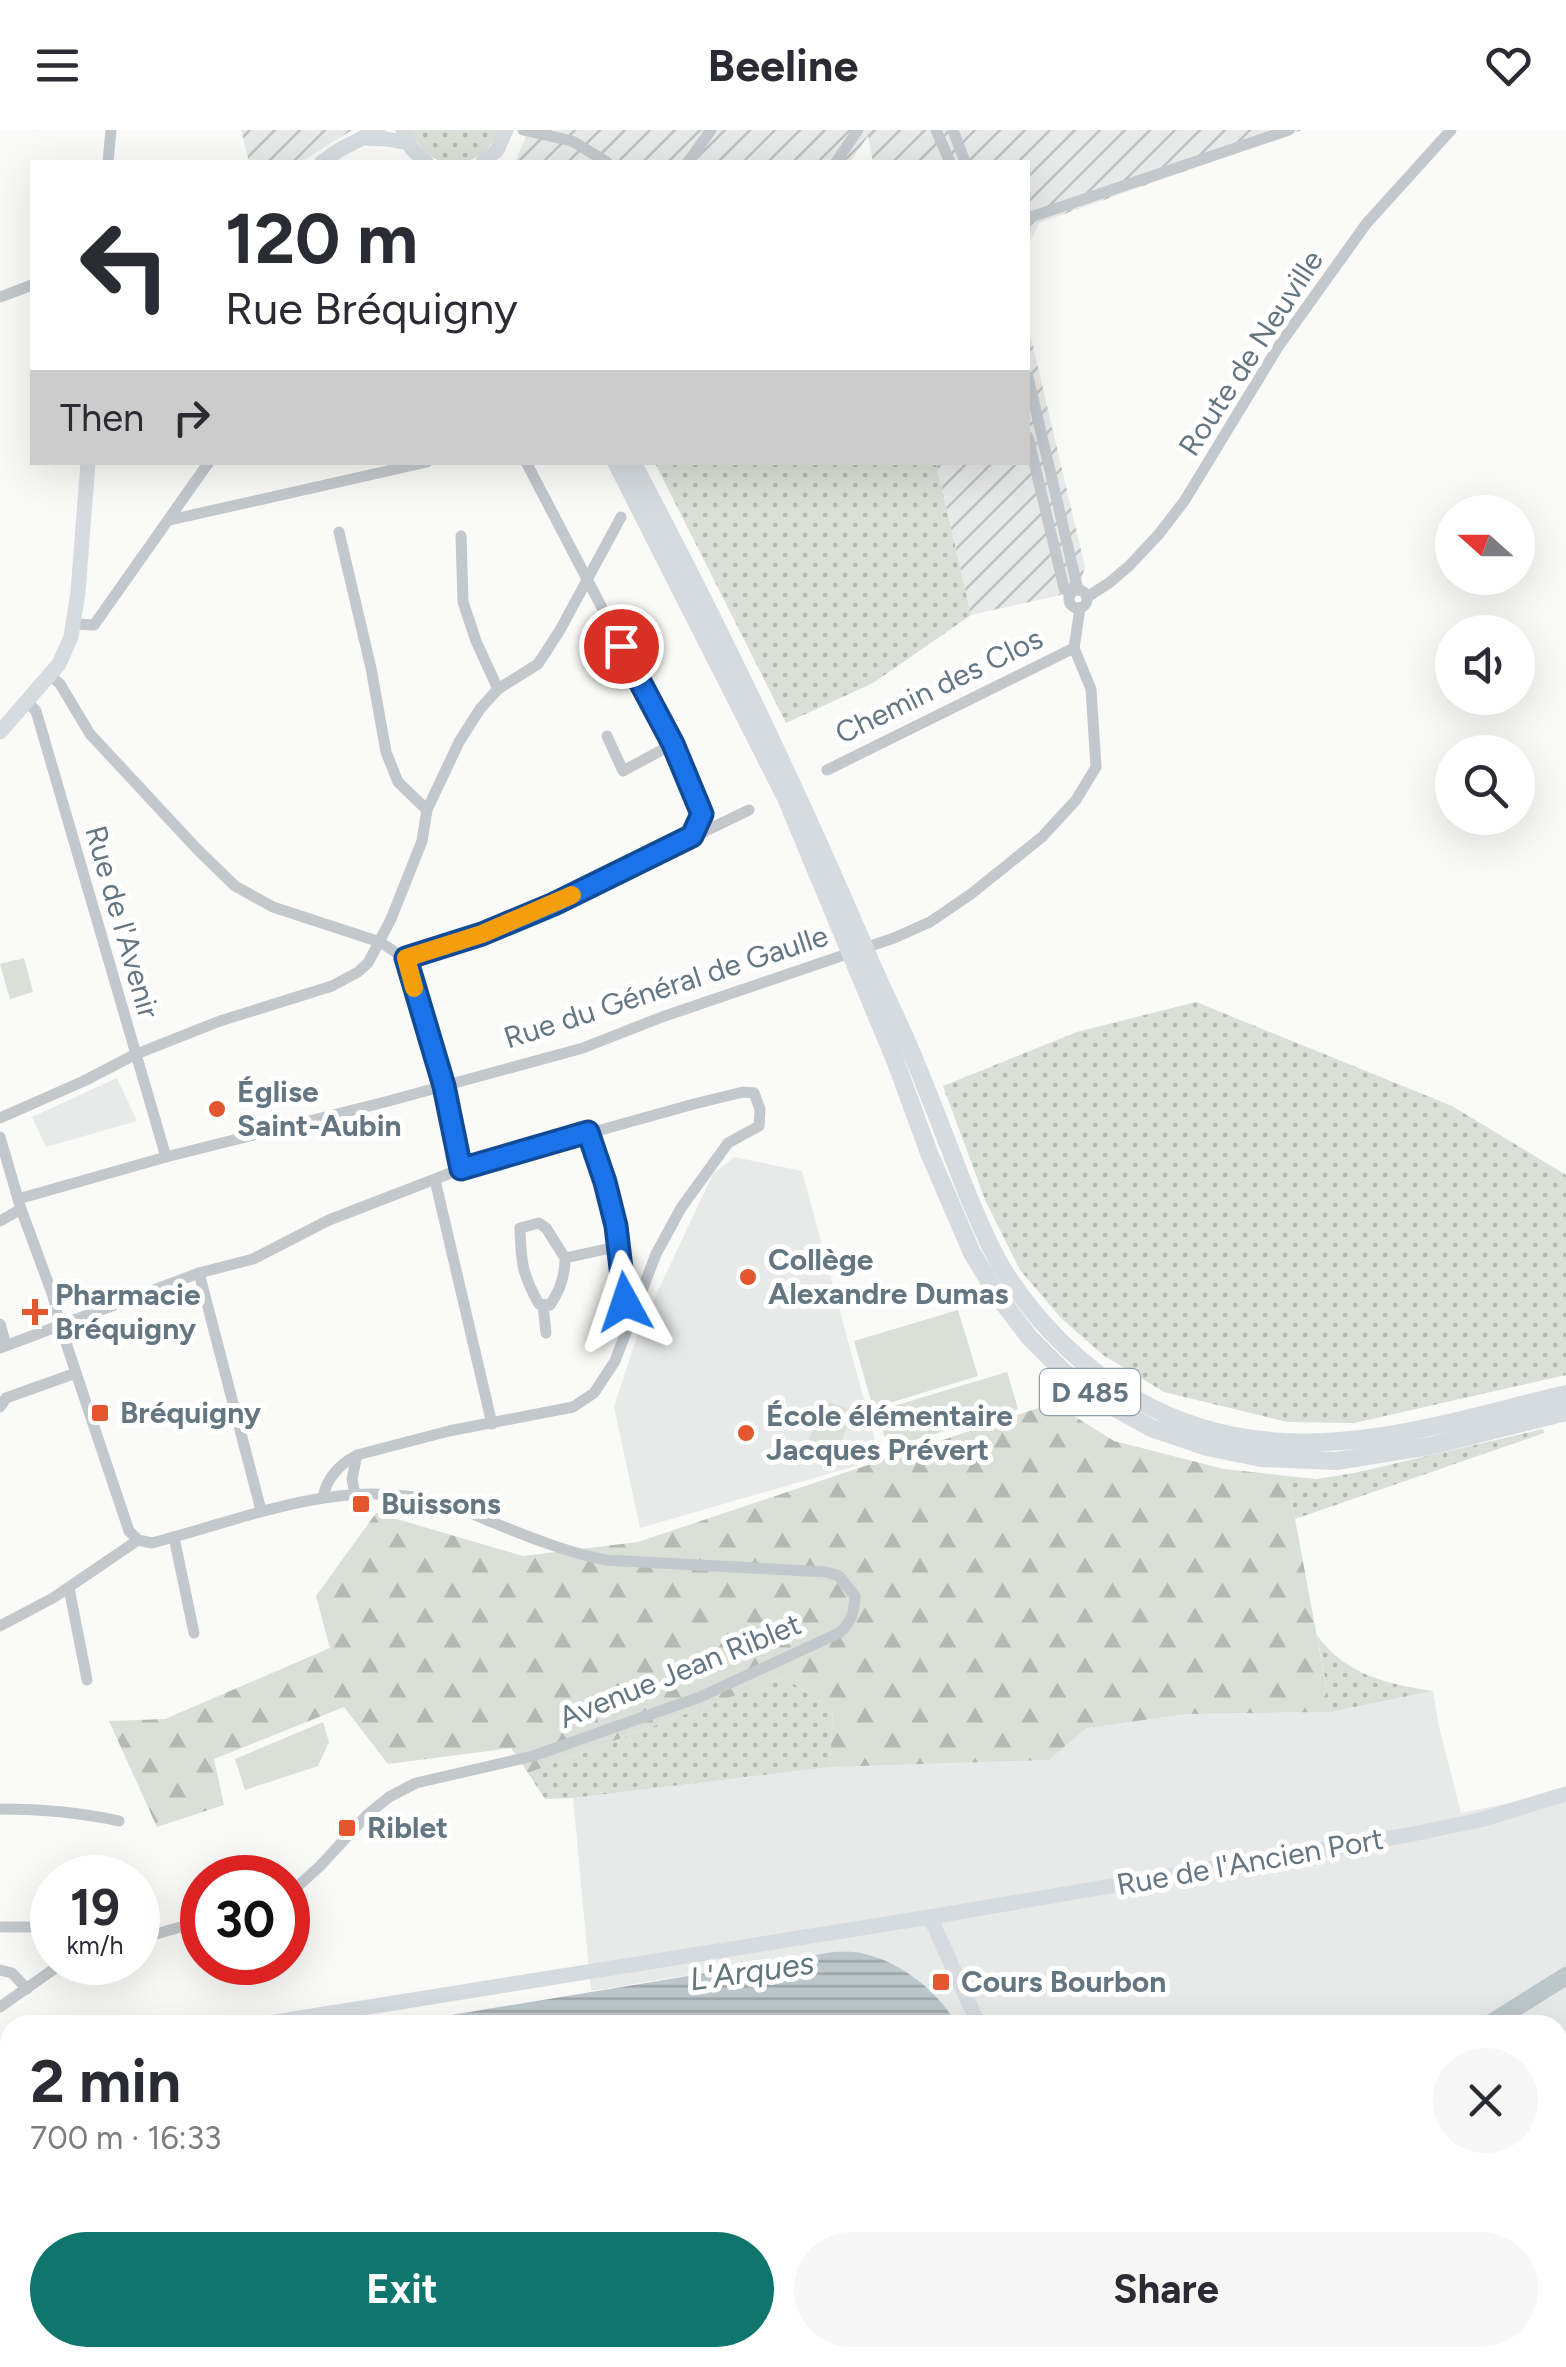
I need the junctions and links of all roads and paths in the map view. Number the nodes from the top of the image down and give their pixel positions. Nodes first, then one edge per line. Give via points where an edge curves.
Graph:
1 (110, 130) edge
2 (506, 130) edge
3 (523, 130) edge
4 (711, 130) edge
5 (858, 130) edge
6 (936, 130) edge
7 (953, 130) edge
8 (1290, 130) edge
9 (1451, 130) edge
10 (371, 134) edge
11 (405, 136) edge
12 (108, 160) edge
13 (325, 160) edge
14 (424, 160) edge
15 (488, 160) edge
16 (605, 160) edge
17 (689, 160) edge
18 (837, 160) edge
19 (949, 160) edge
20 (965, 160) edge
21 (1030, 217) edge
22 (30, 287) edge
23 (0, 297) edge
24 (1030, 386) edge
25 (1030, 445) edge
26 (88, 465) edge
27 (208, 465) edge
28 (413, 465) edge
29 (528, 465) edge
30 (618, 465) edge
31 (634, 465) edge
32 (621, 517) dead end
33 (170, 520) junction
34 (339, 532) dead end
35 (462, 536) dead end
36 (586, 580) junction
37 (1078, 593) junction
38 (75, 624) junction
39 (1074, 648) junction
40 (50, 675) junction
41 (498, 690) junction
42 (27, 702) junction
43 (0, 732) edge
44 (607, 736) dead end
45 (673, 744) junction
46 (827, 770) dead end
47 (427, 810) junction
48 (748, 810) dead end
49 (692, 836) junction
50 (852, 938) junction
51 (380, 942) junction
52 (406, 958) junction
53 (862, 962) junction
54 (134, 1055) junction
55 (444, 1086) junction
56 (0, 1118) edge
57 (588, 1132) junction
58 (0, 1137) edge
59 (166, 1157) junction
60 (461, 1169) junction
61 (435, 1180) junction
62 (20, 1204) junction
63 (0, 1221) edge
64 (620, 1246) junction
65 (565, 1258) junction
66 (200, 1274) junction
67 (543, 1305) junction
68 (632, 1314) junction
69 (0, 1324) edge
70 (60, 1324) junction
71 (546, 1333) dead end
72 (3, 1346) edge
73 (76, 1373) junction
74 (1566, 1394) edge
75 (0, 1407) edge
76 (1566, 1412) edge
77 (492, 1424) junction
78 (357, 1455) junction
79 (355, 1494) junction
80 (323, 1497) junction
81 (261, 1510) junction
82 (174, 1537) junction
83 (138, 1540) junction
84 (69, 1588) junction
85 (0, 1626) edge
86 (194, 1633) dead end
87 (87, 1680) dead end
88 (1566, 1794) edge
89 (0, 1809) edge
90 (119, 1821) dead end
91 (310, 1875) edge
92 (930, 1917) junction
93 (0, 1927) edge
94 (30, 1928) edge
95 (0, 1970) edge
96 (31, 1985) edge
97 (27, 1988) junction
98 (0, 2006) edge
99 (318, 2015) edge
100 (974, 2015) edge

1 - 12 street
2 - 15 main road
3 - 16 street via 572,141
4 - 17 street
5 - 18 street
6 - 19 street
7 - 20 street
8 - 21 street
9 - 37 street, Route de Neuville via 1366,224 1278,346 1159,534 1109,583
10 - 11 main road
10 - 13 main road
11 - 14 main road
22 - 23 street
24 - 37 street
25 - 37 street via 1064,588
26 - 38 main road
27 - 33 street
28 - 33 street
29 - 36 street
30 - 50 highway, D 485
31 - 50 highway, D 485 via 797,792
32 - 36 street
33 - 38 street via 94,625
34 - 47 street via 386,752 398,782
35 - 41 street via 463,602
36 - 41 street via 538,664
36 - 45 street
37 - 39 street via 1087,603 1080,608
38 - 40 main road
39 - 46 street, Chemin des Clos
39 - 55 street, Rue du Général de Gaulle via 1091,689 1096,767 1042,837 930,922 584,1048
40 - 42 main road
40 - 51 street via 90,734 234,886 272,907
41 - 47 street via 459,742
42 - 43 main road
42 - 54 street, Rue de l'Avenir via 36,711
44 - 45 street via 624,771
45 - 49 street via 702,814
47 - 51 street via 422,840
48 - 49 street
49 - 52 street via 554,904
50 - 53 highway, D 485
51 - 52 street
51 - 54 street via 358,972 332,986
52 - 55 street
53 - 74 highway, D 485 via 911,1050 989,1245 1012,1285 1076,1359 1116,1388 1212,1431 1334,1444
53 - 76 highway, D 485 via 972,1252 1029,1338 1106,1403 1207,1447 1261,1458 1336,1461
54 - 56 street
54 - 59 street, Rue de l'Avenir
55 - 59 street, Rue du Général de Gaulle
55 - 60 street
57 - 60 street
57 - 64 street
57 - 68 street via 743,1092 754,1093 760,1109 759,1126 728,1143 681,1208
58 - 62 street
59 - 62 street, Rue du Général de Gaulle
60 - 61 street
61 - 66 street via 330,1220 253,1259
61 - 77 street
62 - 63 street, Rue du Général de Gaulle
62 - 70 street
64 - 65 street
64 - 68 street
65 - 67 street via 558,1293
65 - 67 street via 539,1223 520,1228 521,1263
66 - 70 street
66 - 81 street
67 - 71 street
68 - 77 street via 594,1393 573,1407
69 - 72 street
70 - 72 street
70 - 73 street
73 - 75 street via 6,1398
73 - 83 street
77 - 78 street
78 - 79 street
78 - 80 street via 326,1484
79 - 80 street, Avenue Jean Riblet
79 - 91 street, Avenue Jean Riblet via 446,1504 606,1560 826,1572 847,1584 854,1610 839,1633 700,1696 533,1756 416,1783 367,1814
80 - 81 street, Avenue Jean Riblet
81 - 82 street, Avenue Jean Riblet
82 - 83 street, Avenue Jean Riblet
82 - 86 street
83 - 84 street
84 - 85 street
84 - 87 street
88 - 92 main road, Rue de l'Ancien Port via 1408,1835
89 - 90 street
92 - 99 main road, Rue de l'Ancien Port
92 - 100 main road
93 - 94 street
95 - 97 street
96 - 97 street
97 - 98 street

